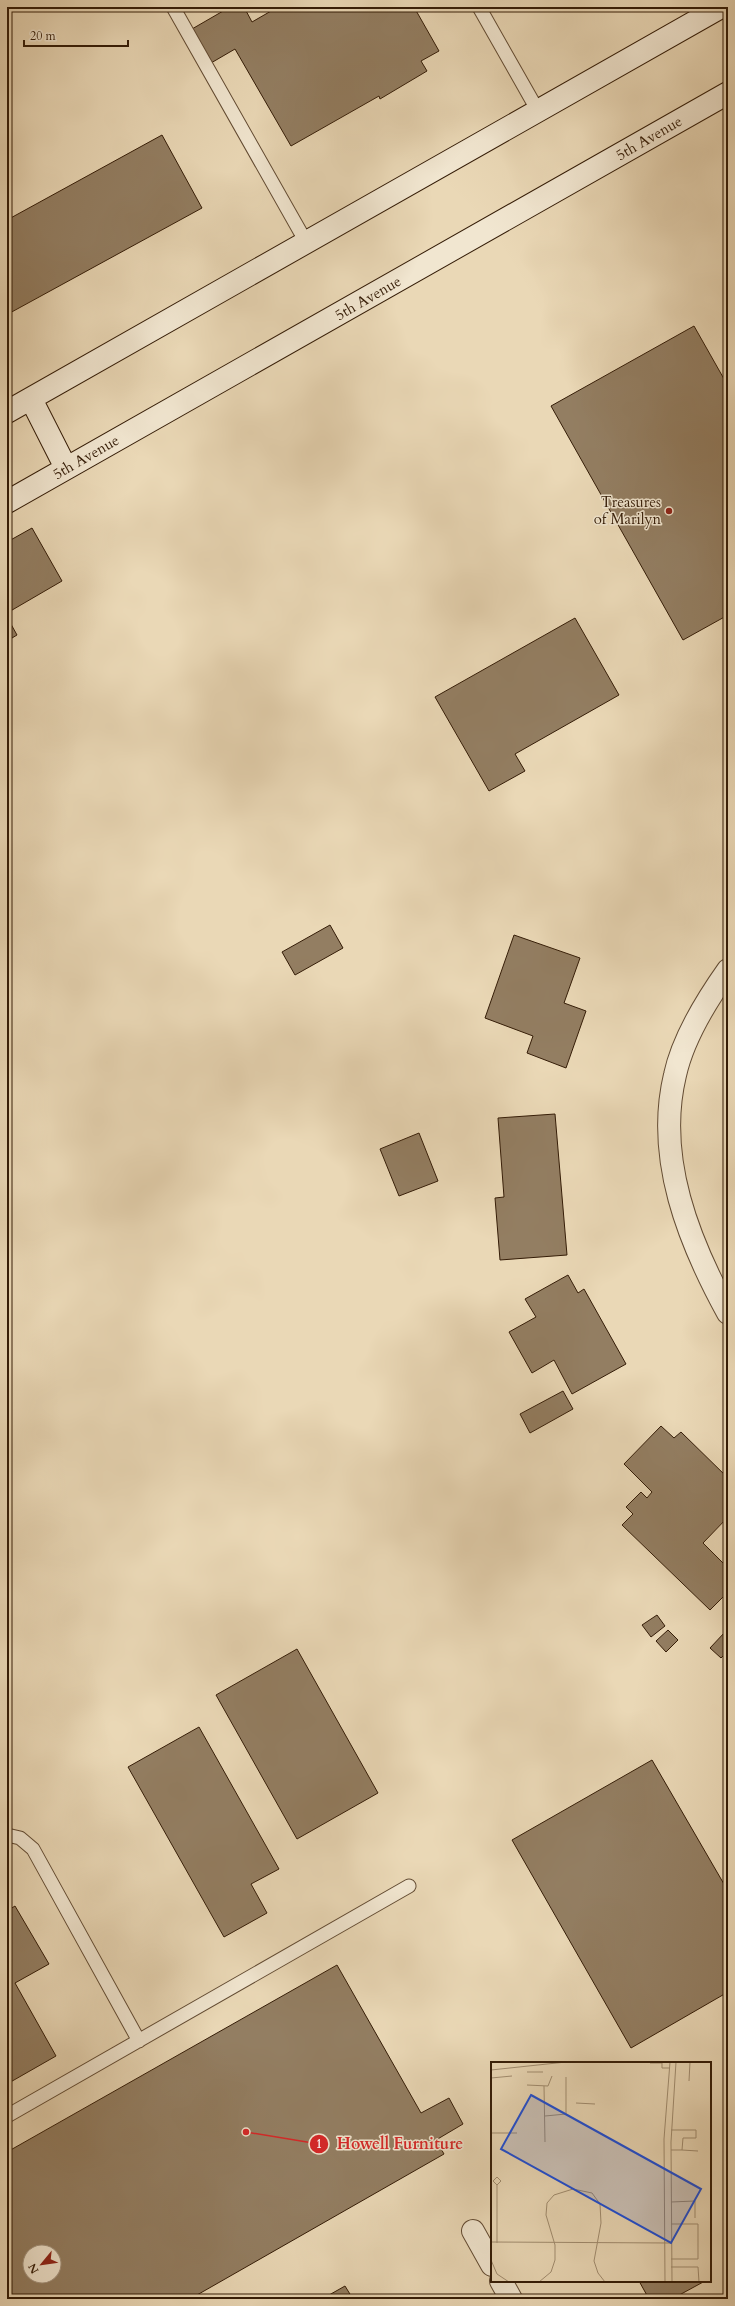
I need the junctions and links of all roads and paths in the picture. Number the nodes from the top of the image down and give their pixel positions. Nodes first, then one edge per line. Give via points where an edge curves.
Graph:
1 (173, 7) edge
2 (479, 7) edge
3 (721, 7) edge
4 (728, 93) edge
5 (538, 111) junction
6 (306, 242) junction
7 (31, 399) junction
8 (7, 412) edge
9 (66, 468) junction
10 (7, 502) edge
11 (728, 970) edge
12 (728, 1313) edge
13 (7, 1835) edge
14 (409, 1886) dead end
15 (139, 2040) junction
16 (7, 2116) edge
17 (473, 2231) dead end
18 (491, 2263) edge
19 (502, 2282) edge
20 (511, 2299) edge

1 - 6 lane
2 - 5 lane
3 - 5 street
4 - 9 street, 5th Avenue
5 - 6 street
6 - 7 street
7 - 8 street
7 - 9 street
9 - 10 street, 5th Avenue
11 - 12 street via 686,1042 675,1075 669,1109 670,1143 682,1212 703,1264
13 - 15 lane via 20,1838 33,1849
14 - 15 lane
15 - 16 lane
17 - 18 street
19 - 20 street

